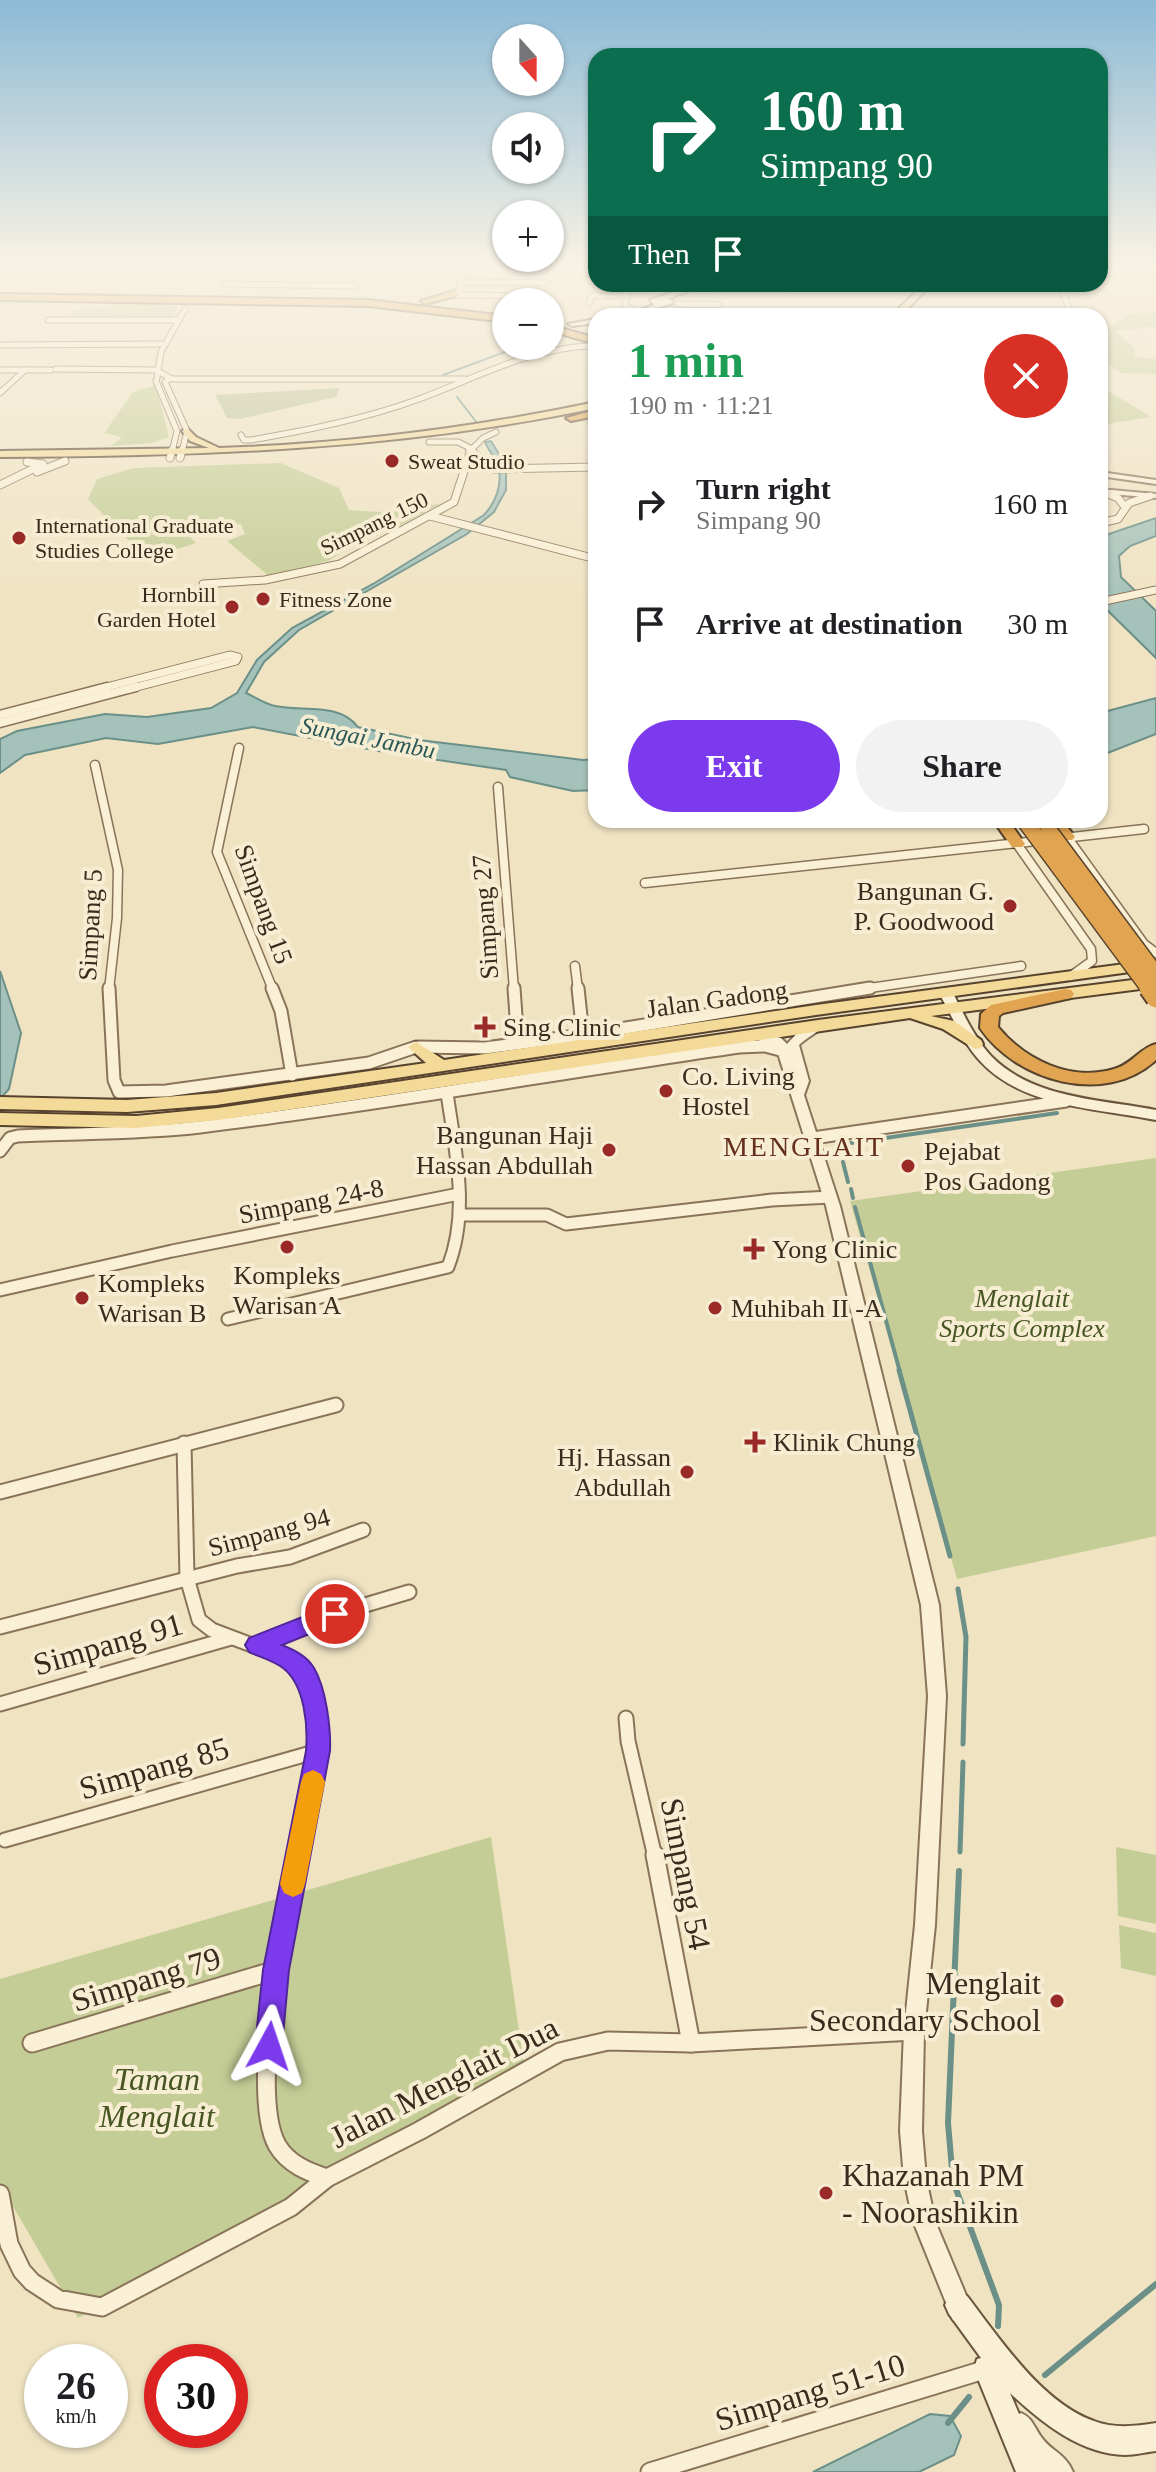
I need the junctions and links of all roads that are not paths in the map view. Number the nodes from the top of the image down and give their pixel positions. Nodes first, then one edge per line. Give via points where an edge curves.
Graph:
1 (180, 380) edge
2 (419, 380) edge
3 (448, 380) edge
4 (469, 380) edge
5 (163, 381) junction
6 (419, 392) junction
7 (588, 407) edge
8 (588, 415) edge
9 (571, 418) joint
10 (187, 431) junction
11 (496, 432) junction
12 (176, 440) junction
13 (429, 442) junction
14 (294, 448) junction
15 (469, 448) junction
16 (115, 456) junction
17 (176, 456) junction
18 (0, 459) edge
19 (467, 460) junction
20 (65, 461) junction
21 (27, 462) junction
22 (482, 462) junction
23 (588, 467) edge
24 (1108, 475) edge
25 (14, 479) junction
26 (1156, 484) edge
27 (0, 485) edge
28 (1108, 491) edge
29 (1108, 494) edge
30 (1154, 495) edge
31 (1125, 507) junction
32 (430, 516) junction
33 (1108, 521) edge
34 (588, 557) edge
35 (203, 584) dead end
36 (1152, 590) edge
37 (1108, 600) edge
38 (0, 715) edge
39 (0, 723) edge
40 (239, 748) dead end
41 (95, 765) dead end
42 (498, 787) dead end
43 (1006, 828) edge
44 (1030, 828) edge
45 (1047, 828) edge
46 (1060, 828) edge
47 (1144, 829) dead end
48 (1067, 837) junction
49 (1017, 844) junction
50 (645, 883) dead end
51 (1156, 953) edge
52 (1127, 960) junction
53 (1156, 965) edge
54 (575, 966) dead end
55 (1021, 966) dead end
56 (1156, 974) edge
57 (1071, 976) junction
58 (1156, 982) edge
59 (1065, 994) junction
60 (1156, 998) edge
61 (787, 1000) junction
62 (950, 1000) junction
63 (799, 1013) junction
64 (901, 1014) junction
65 (1156, 1017) edge
66 (755, 1020) junction
67 (818, 1025) junction
68 (583, 1035) junction
69 (518, 1044) junction
70 (975, 1044) junction
71 (416, 1047) junction
72 (1156, 1050) edge
73 (784, 1051) junction
74 (441, 1066) junction
75 (292, 1075) junction
76 (412, 1078) junction
77 (459, 1078) junction
78 (447, 1093) junction
79 (799, 1093) junction
80 (1082, 1100) junction
81 (0, 1103) edge
82 (1156, 1115) edge
83 (0, 1119) edge
84 (813, 1138) junction
85 (0, 1151) edge
86 (459, 1194) junction
87 (831, 1197) junction
88 (461, 1215) junction
89 (0, 1290) edge
90 (228, 1319) dead end
91 (336, 1405) dead end
92 (184, 1443) junction
93 (0, 1492) edge
94 (363, 1530) dead end
95 (187, 1578) junction
96 (409, 1592) dead end
97 (0, 1627) edge
98 (231, 1638) junction
99 (257, 1645) junction
100 (0, 1704) edge
101 (626, 1718) dead end
102 (318, 1751) junction
103 (5, 1840) dead end
104 (276, 1970) junction
105 (914, 2031) junction
106 (32, 2043) dead end
107 (691, 2043) junction
108 (327, 2178) junction
109 (0, 2194) edge
110 (958, 2305) junction
111 (987, 2369) junction
112 (1156, 2437) edge
113 (1031, 2441) junction
114 (650, 2472) edge
115 (1030, 2472) edge
116 (1047, 2472) edge
117 (1061, 2472) edge

1 - 5 street
2 - 6 street via 425,383
3 - 6 street
4 - 6 street via 341,423 251,440 241,435 337,417
5 - 10 street
5 - 12 street
7 - 14 main road via 472,429
8 - 9 highway
9 - 11 main road
10 - 14 main road via 200,442 222,448
10 - 17 street
11 - 13 main road
11 - 15 street
12 - 16 main road
12 - 17 street
13 - 15 street via 458,442
13 - 17 main road via 291,455
14 - 17 main road
15 - 19 street, Simpang 150
15 - 22 street
16 - 17 main road
16 - 18 main road
16 - 18 main road
16 - 20 main road
18 - 21 main road
19 - 22 street
19 - 32 street, Simpang 150 via 457,498
20 - 21 main road
20 - 25 street
21 - 25 street via 43,464
22 - 23 street via 497,469
24 - 26 street
25 - 27 street
28 - 30 street
29 - 31 street
30 - 31 street
31 - 33 street via 1123,515
32 - 34 street
32 - 35 street, Simpang 150 via 326,568 265,580
36 - 37 street
38 - 39 street via 238,657
40 - 75 street, Simpang 15 via 217,852 281,1011
41 - 75 street, Simpang 5 via 118,870 108,1001 115,1088 125,1093 156,1092
42 - 69 street, Simpang 27
43 - 49 highway
44 - 52 highway, bridge
45 - 56 highway, bridge
46 - 48 highway
47 - 48 street
48 - 49 street
48 - 51 street via 1144,944
49 - 50 street
49 - 57 street via 1091,949 1092,961
52 - 60 highway, bridge
52 - 65 highway, bridge
53 - 57 main road, Jalan Gadong
54 - 68 street
55 - 61 street
57 - 62 main road, Jalan Gadong
58 - 59 main road, Jalan Gadong
59 - 62 main road, Jalan Gadong
59 - 72 highway via 997,1009 990,1014 989,1028 1021,1060 1081,1077 1130,1070
61 - 63 main road
61 - 66 street
62 - 63 main road, Jalan Gadong
62 - 64 main road, Jalan Gadong
62 - 70 main road
63 - 66 main road, Jalan Gadong
64 - 67 main road, Jalan Gadong
64 - 70 main road via 948,1025
66 - 67 main road, Jalan Gadong
66 - 68 street
66 - 73 street
66 - 74 main road, Jalan Gadong
66 - 77 main road, Jalan Gadong
67 - 79 street via 793,1044 803,1081
68 - 69 street
69 - 71 street
70 - 80 main road via 1000,1073 1016,1082
71 - 74 main road
71 - 75 street via 369,1063
71 - 76 main road
73 - 78 street via 739,1047
73 - 79 street
74 - 76 main road, Jalan Gadong
76 - 77 main road, Jalan Gadong
76 - 78 main road
76 - 81 main road, Jalan Gadong via 179,1103
76 - 83 main road, Jalan Gadong via 175,1119
77 - 78 main road
78 - 85 street via 173,1130 18,1136
78 - 86 street
79 - 84 street
80 - 82 main road
80 - 84 street
84 - 87 street
86 - 88 street
86 - 89 street, Simpang 24-8
87 - 88 street via 566,1224 547,1215
87 - 105 street via 930,1605 935,1751
88 - 90 street via 448,1267
91 - 92 street
92 - 93 street
92 - 95 street, Jalan Menglait Dua
94 - 95 street, Simpang 94 via 290,1557
95 - 97 street, Simpang 94
95 - 98 street, Jalan Menglait Dua via 199,1620
96 - 99 street
98 - 99 street, Jalan Menglait Dua
98 - 100 street, Simpang 91
99 - 102 street, Jalan Menglait Dua via 289,1659 304,1673 320,1729
101 - 107 street, Simpang 54
102 - 103 street, Simpang 85
102 - 104 street, Jalan Menglait Dua
104 - 106 street, Simpang 79
104 - 108 street, Jalan Menglait Dua via 268,2063 272,2134 299,2169
105 - 107 street, Jalan Menglait Dua
105 - 110 street via 915,2178 924,2221
107 - 108 street, Jalan Menglait Dua via 608,2041 560,2052
108 - 109 street via 291,2207 102,2307 81,2308 31,2282 9,2247
110 - 111 street
110 - 112 main road via 1012,2378 1046,2409 1101,2437 1137,2443
111 - 113 street
111 - 114 street, Simpang 51-10
111 - 115 main road
113 - 116 street
113 - 117 street

